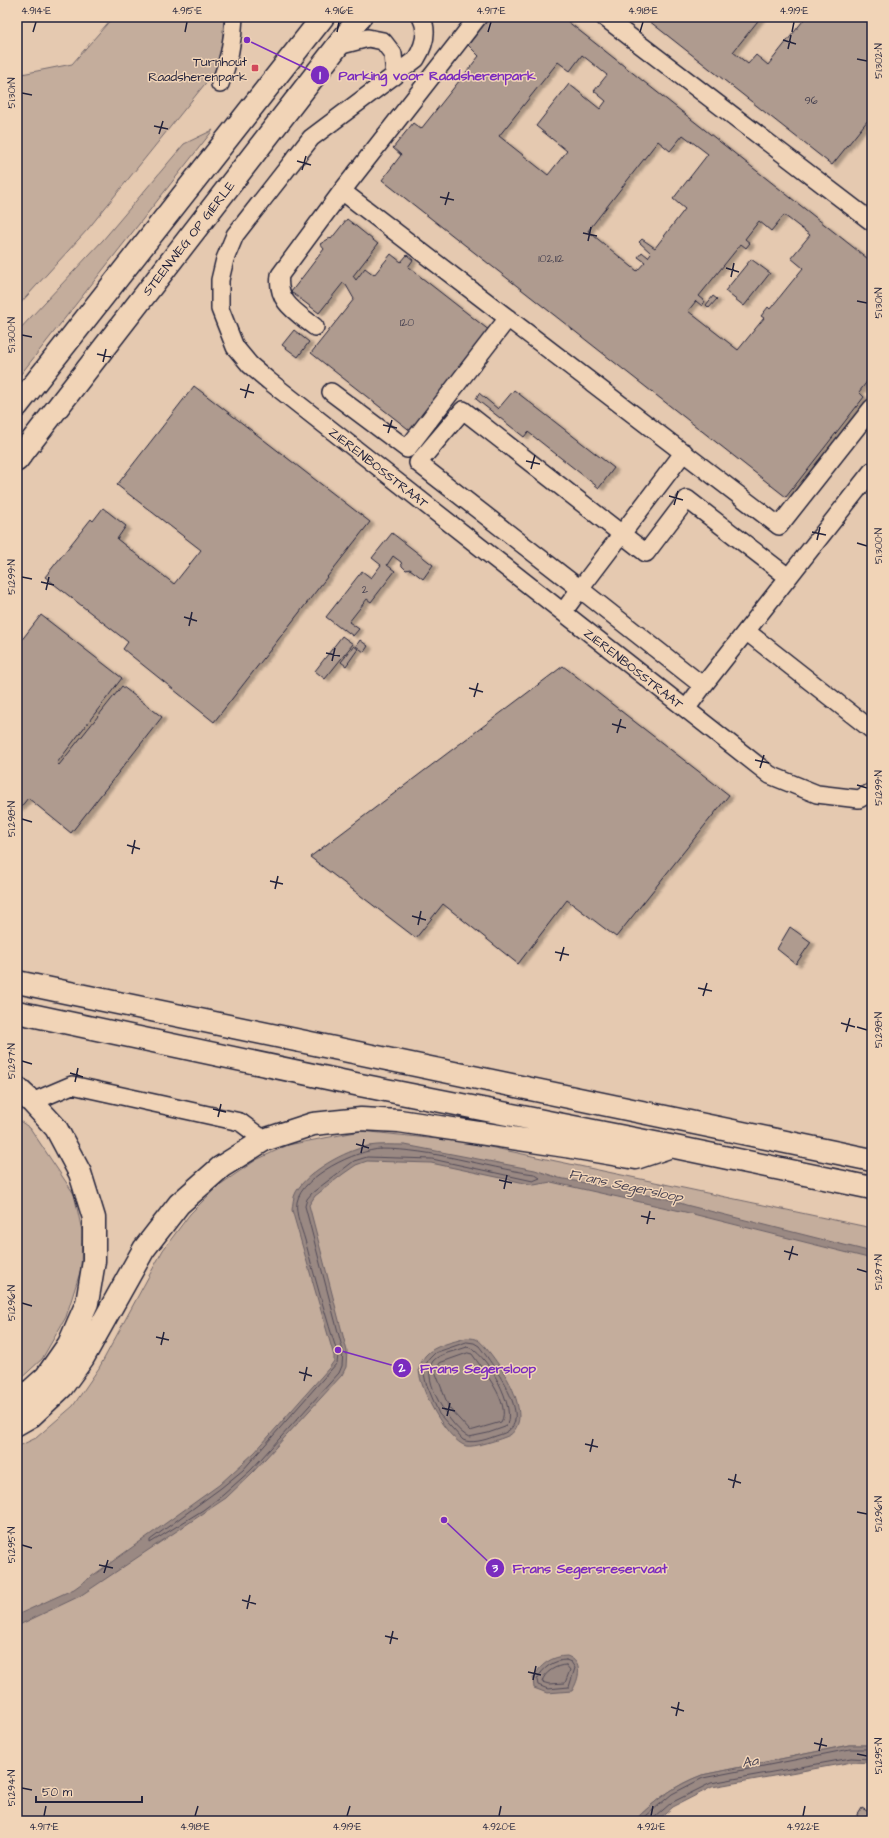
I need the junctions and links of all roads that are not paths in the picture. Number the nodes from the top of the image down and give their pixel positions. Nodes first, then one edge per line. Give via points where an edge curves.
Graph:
1 (234, 17) edge
2 (323, 17) edge
3 (360, 17) edge
4 (421, 17) edge
5 (478, 17) edge
6 (604, 17) edge
7 (338, 46) junction
8 (396, 76) junction
9 (220, 84) dead end
10 (342, 191) junction
11 (872, 221) edge
12 (508, 318) junction
13 (315, 327) dead end
14 (331, 392) dead end
15 (17, 406) edge
16 (872, 408) edge
17 (684, 452) junction
18 (17, 460) edge
19 (418, 463) junction
20 (872, 471) edge
21 (402, 484) junction
22 (622, 534) junction
23 (788, 577) junction
24 (580, 589) junction
25 (563, 612) junction
26 (746, 631) junction
27 (703, 686) junction
28 (686, 708) junction
29 (872, 730) edge
30 (872, 792) edge
31 (17, 982) edge
32 (17, 1012) edge
33 (25, 1095) edge
34 (264, 1140) junction
35 (670, 1146) junction
36 (872, 1160) edge
37 (872, 1188) edge
38 (17, 1403) edge
39 (17, 1424) edge

1 - 9 street via 234,36 228,64
2 - 15 main road
3 - 7 main road, STEENWEG OP GIERLE
4 - 8 street, ZIERENBOSSTRAAT via 426,32 421,51 412,63
5 - 10 street
6 - 11 street
7 - 8 street via 368,38 383,41 393,54
7 - 18 main road, STEENWEG OP GIERLE
8 - 21 street, ZIERENBOSSTRAAT via 311,138 235,236 225,259 220,280 220,309 235,347 250,364
10 - 12 street
10 - 13 street via 280,275 281,296
12 - 14 street via 407,449
12 - 17 street
16 - 17 street via 779,526
17 - 22 street
19 - 21 street
19 - 22 street via 463,410
19 - 24 street
20 - 23 street
21 - 25 street, ZIERENBOSSTRAAT
22 - 23 street via 646,553 687,499
22 - 24 street
23 - 26 street
24 - 25 street
24 - 27 street
25 - 28 street, ZIERENBOSSTRAAT
26 - 27 street
26 - 29 street
27 - 28 street
28 - 30 street, ZIERENBOSSTRAAT via 770,775 817,794 859,799
31 - 36 main road
32 - 35 main road via 353,1083
33 - 34 street via 72,1085 240,1122
33 - 38 main road via 56,1128 80,1173 94,1218 94,1261 87,1303 69,1344 46,1377
34 - 35 main road via 313,1124 361,1120 399,1121 636,1158
34 - 39 main road via 221,1167 179,1204 144,1249 84,1358 62,1387 31,1416
35 - 37 main road

